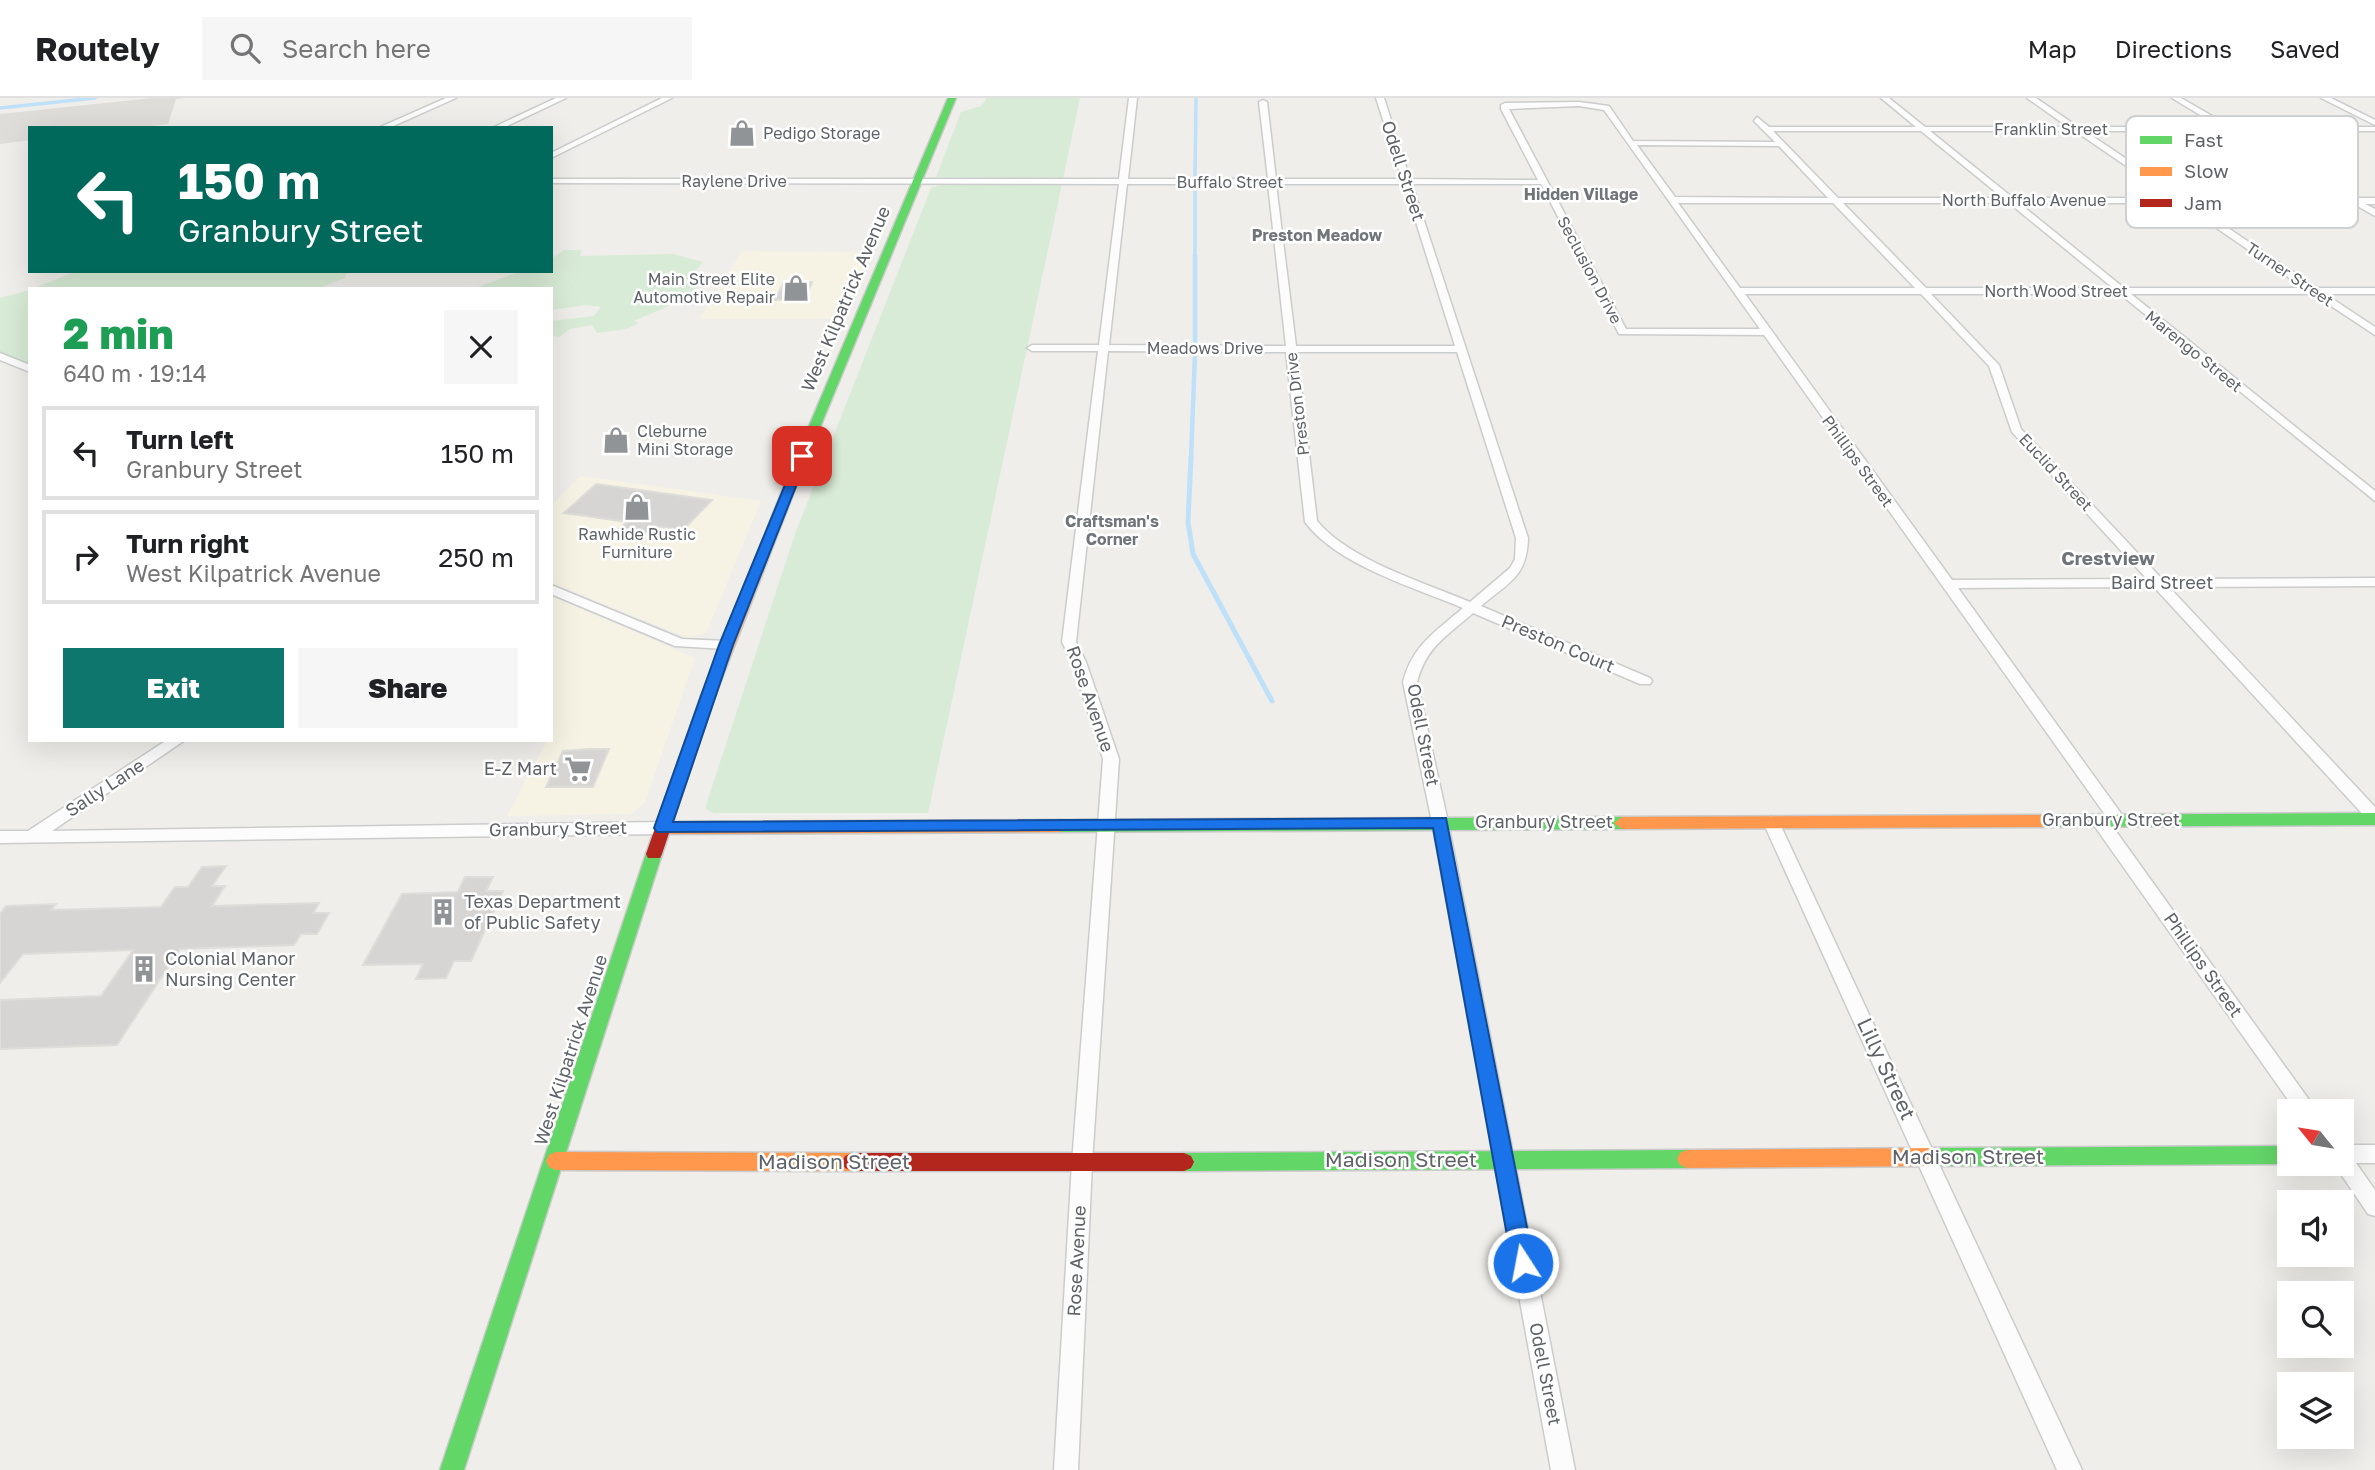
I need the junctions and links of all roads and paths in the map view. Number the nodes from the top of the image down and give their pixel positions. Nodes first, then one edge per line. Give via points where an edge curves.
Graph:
1 (452, 98) edge
2 (562, 98) edge
3 (668, 98) edge
4 (952, 98) edge
5 (1133, 98) edge
6 (1380, 98) edge
7 (1885, 98) edge
8 (2031, 98) edge
9 (2176, 98) edge
10 (2329, 100) edge
11 (1263, 102) dead end
12 (1597, 105) joint
13 (2207, 116) edge
14 (1757, 119) dead end
15 (2375, 123) edge
16 (387, 126) edge
17 (500, 126) edge
18 (1922, 128) junction
19 (1768, 129) junction
20 (2074, 129) junction
21 (2126, 129) edge
22 (1631, 143) junction
23 (1782, 144) junction
24 (553, 155) edge
25 (2126, 164) edge
26 (553, 181) edge
27 (918, 181) junction
28 (1124, 181) junction
29 (1271, 182) junction
30 (1407, 182) junction
31 (1543, 182) junction
32 (1672, 200) junction
33 (1835, 200) junction
34 (2008, 200) junction
35 (2126, 200) edge
36 (2358, 203) edge
37 (2375, 213) edge
38 (2221, 228) edge
39 (1923, 290) junction
40 (2120, 290) junction
41 (2314, 291) junction
42 (2375, 291) edge
43 (1736, 292) junction
44 (1765, 332) junction
45 (2375, 332) edge
46 (1104, 347) junction
47 (1032, 348) dead end
48 (1291, 348) junction
49 (1461, 349) junction
50 (0, 356) edge
51 (28, 368) edge
52 (2375, 497) edge
53 (2375, 582) edge
54 (2159, 583) junction
55 (1948, 584) junction
56 (553, 590) edge
57 (1472, 608) junction
58 (726, 645) junction
59 (1645, 681) dead end
60 (175, 742) edge
61 (2375, 818) edge
62 (2108, 820) junction
63 (1440, 822) junction
64 (1771, 822) junction
65 (1108, 825) junction
66 (663, 828) junction
67 (32, 836) junction
68 (0, 837) edge
69 (2299, 1099) edge
70 (2354, 1154) edge
71 (2375, 1154) edge
72 (2277, 1155) edge
73 (1928, 1158) junction
74 (1503, 1159) junction
75 (556, 1161) junction
76 (1082, 1163) junction
77 (2353, 1176) edge
78 (2375, 1208) edge
79 (452, 1470) edge
80 (1066, 1470) edge
81 (1563, 1470) edge
82 (2070, 1470) edge

1 - 16 street
2 - 17 street
3 - 24 street
4 - 27 street, West Kilpatrick Avenue
5 - 28 street, Rose Avenue
6 - 30 street, Odell Street
7 - 18 street, Marengo Street
8 - 20 street, Turner Street
9 - 13 street
10 - 15 street
11 - 29 street, Preston Drive
12 - 22 street, Phillips Street via 1605,108
12 - 31 street, Seclusion Drive via 1505,104
14 - 19 street, Euclid Street
18 - 19 street, Franklin Street
18 - 20 street, Franklin Street
18 - 34 street, Marengo Street
19 - 23 street, Euclid Street
20 - 21 street, Franklin Street
20 - 25 street, Turner Street
22 - 23 street
22 - 32 street, Phillips Street
23 - 33 street, Euclid Street
26 - 27 street, Raylene Drive
27 - 28 street, Buffalo Street
27 - 58 street, West Kilpatrick Avenue
28 - 29 street, Buffalo Street
28 - 46 street, Rose Avenue
29 - 30 street, Buffalo Street
29 - 48 street, Preston Drive
30 - 31 street, Buffalo Street
30 - 49 street, Odell Street
31 - 44 street, Seclusion Drive via 1623,332
32 - 33 street, North Buffalo Avenue
32 - 43 street, Phillips Street
33 - 34 street, North Buffalo Avenue
33 - 39 street, Euclid Street
34 - 35 street, North Buffalo Avenue
34 - 40 street, Marengo Street
36 - 37 street
38 - 41 street, Turner Street
39 - 40 street, North Wood Street
39 - 43 street, North Wood Street
39 - 54 street, Euclid Street via 1997,368 2017,430
40 - 41 street, North Wood Street
40 - 52 street, Marengo Street
41 - 42 street, North Wood Street
41 - 45 street, Turner Street
43 - 44 street, Phillips Street
44 - 55 street, Phillips Street
46 - 47 street, Meadows Drive
46 - 48 street, Meadows Drive
46 - 65 street, Rose Avenue via 1069,642 1109,750
48 - 49 street, Meadows Drive
48 - 57 street, Preston Drive via 1311,522 1338,549
49 - 57 street, Odell Street via 1522,538 1521,559 1515,570
50 - 51 street
53 - 54 street, Baird Street
54 - 55 street, Baird Street
54 - 61 street, Euclid Street
55 - 62 street, Phillips Street
56 - 58 street via 680,643
57 - 59 street, Preston Court
57 - 63 street, Odell Street via 1426,647 1410,682
58 - 66 street, West Kilpatrick Avenue
60 - 67 street, Sally Lane
61 - 62 street, Granbury Street
62 - 64 street, Granbury Street
62 - 69 street, Phillips Street
63 - 64 street, Granbury Street
63 - 65 street, Granbury Street
63 - 74 street, Odell Street
64 - 73 street, Lilly Street
65 - 66 street, Granbury Street
65 - 76 street, Rose Avenue
66 - 67 street, Granbury Street
66 - 75 street, West Kilpatrick Avenue
67 - 68 street, Granbury Street
70 - 71 street
72 - 73 street, Madison Street
73 - 74 street, Madison Street
73 - 82 street, Lilly Street
74 - 76 street, Madison Street
74 - 81 street, Odell Street
75 - 76 street, Madison Street
75 - 79 street, West Kilpatrick Avenue
76 - 80 street, Rose Avenue
77 - 78 street

